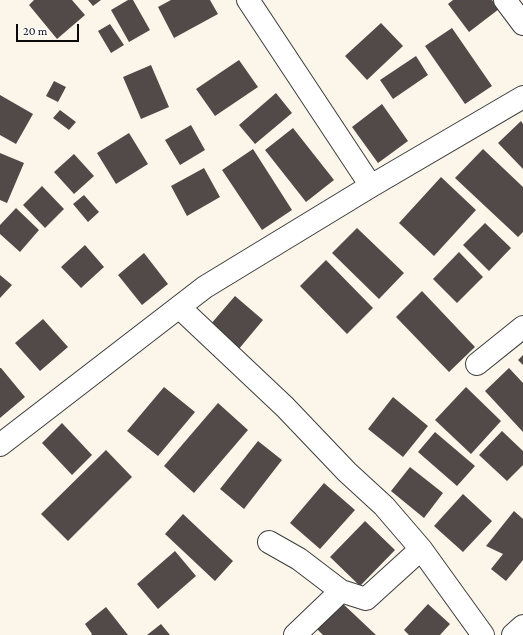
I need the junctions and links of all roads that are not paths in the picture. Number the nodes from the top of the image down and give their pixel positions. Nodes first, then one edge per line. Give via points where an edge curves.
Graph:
1 (248, 0) edge
2 (505, 0) edge
3 (523, 24) edge
4 (523, 97) edge
5 (371, 186) junction
6 (179, 307) junction
7 (523, 327) edge
8 (478, 364) dead end
9 (0, 445) edge
10 (269, 542) dead end
11 (421, 549) junction
12 (341, 591) junction
13 (523, 626) edge
14 (295, 635) edge
15 (483, 635) edge
16 (513, 635) edge

1 - 5 street
2 - 3 street
4 - 5 street
5 - 6 street via 205,287
6 - 9 street
6 - 11 street via 284,407 346,472 384,506
7 - 8 street
10 - 12 street via 299,559
11 - 12 street via 366,598
11 - 15 street
12 - 14 street
13 - 16 street

